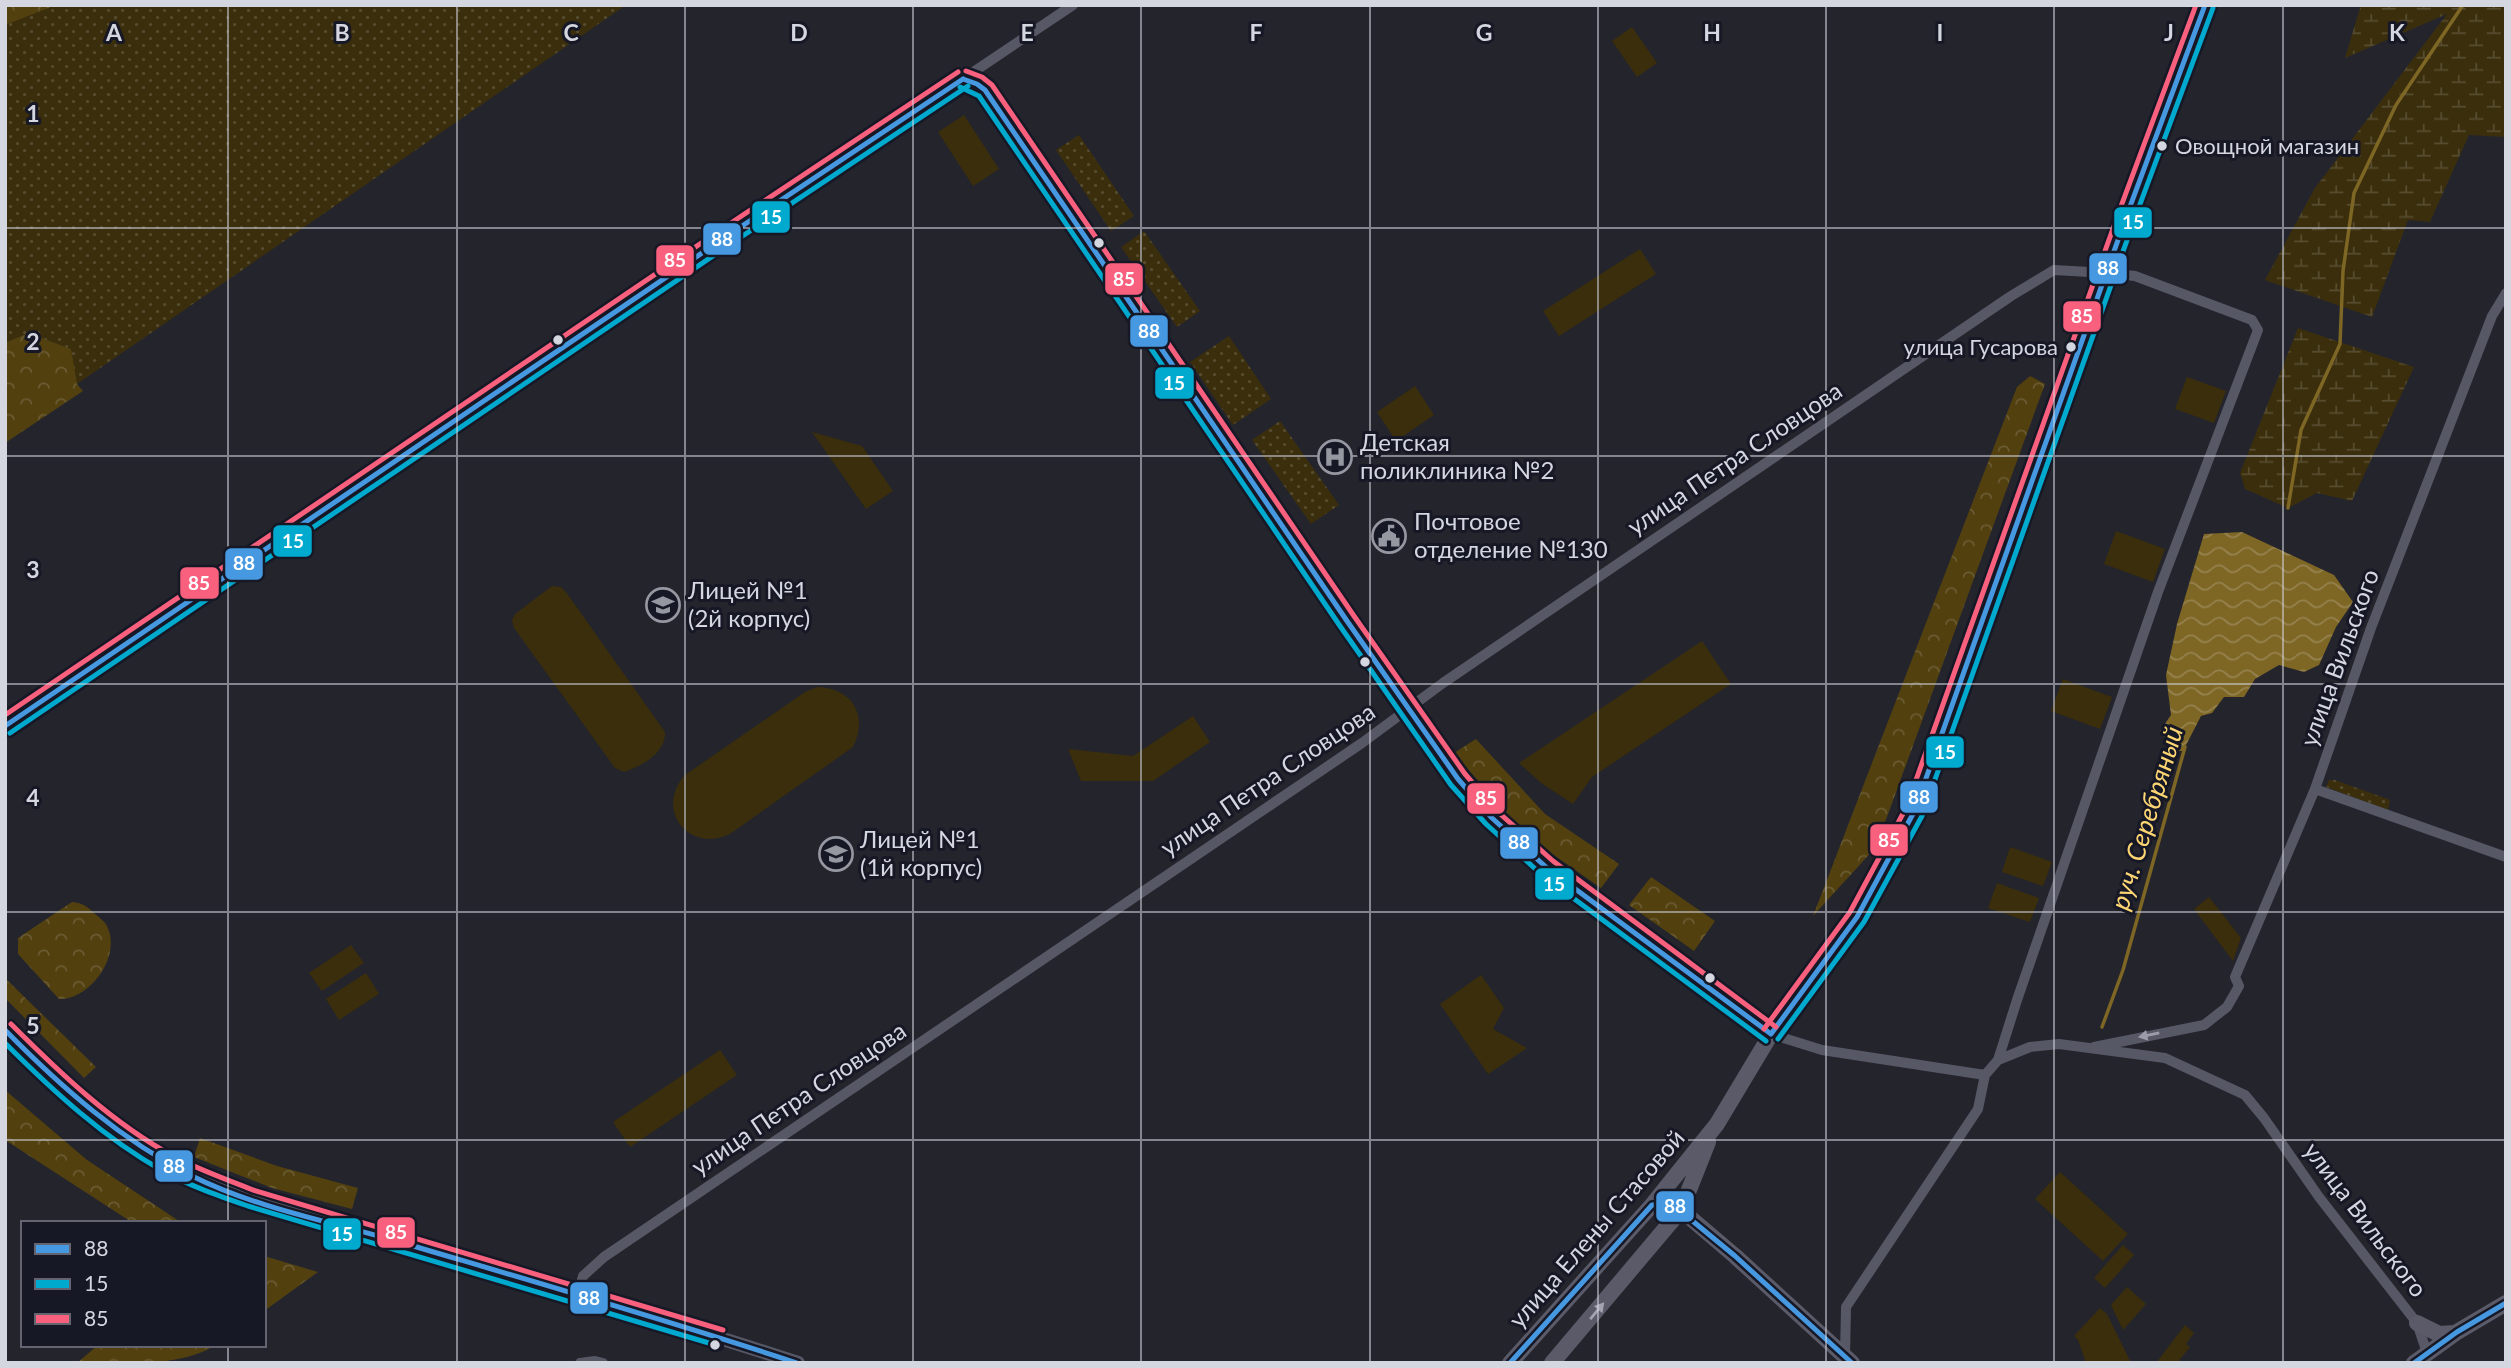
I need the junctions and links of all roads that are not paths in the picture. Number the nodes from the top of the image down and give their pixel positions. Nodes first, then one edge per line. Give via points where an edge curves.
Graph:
1 (1073, 5) edge
2 (2206, 5) edge
3 (963, 79) junction
4 (2107, 273) junction
5 (2506, 293) edge
6 (1409, 709) junction
7 (5, 726) edge
8 (2315, 789) junction
9 (2506, 857) edge
10 (5, 1030) edge
11 (1771, 1034) junction
12 (2094, 1047) junction
13 (1998, 1060) junction
14 (1985, 1075) junction
15 (1717, 1124) junction
16 (1652, 1205) junction
17 (1681, 1210) junction
18 (578, 1294) junction
19 (2506, 1303) edge
20 (2417, 1323) junction
21 (2457, 1332) junction
22 (2421, 1358) edge
23 (1848, 1359) edge
24 (580, 1363) edge
25 (603, 1363) edge
26 (798, 1363) edge
27 (1510, 1363) edge
28 (1552, 1363) edge

1 - 3 street
2 - 4 main road
3 - 6 street via 985,90
3 - 7 street
4 - 6 street, улица Петра Словцова via 2054,270 2011,296
4 - 11 main road, улица Елены Стасовой via 1913,812 1857,917
4 - 13 street, улица Петра Словцова via 2134,276 2252,320 2258,330 2158,592
5 - 8 street, улица Вильского via 2424,489
6 - 11 street via 1466,789 1547,868
6 - 18 street, улица Петра Словцова via 604,1257 583,1276
8 - 9 street
8 -> 12 street, улица Вильского via 2235,977 2239,986 2227,1007 2204,1025
10 - 18 street via 84,1105 144,1149 194,1177 250,1198
11 - 14 street via 1822,1050
11 - 15 main road, улица Елены Стасовой
12 - 13 street via 2059,1044
12 - 20 street, улица Вильского via 2165,1058 2245,1095
13 - 14 street
14 - 23 street via 1978,1109 1846,1307
15 - 16 main road, улица Елены Стасовой
15 - 17 main road, улица Елены Стасовой
16 - 17 main road via 1671,1204
16 - 27 main road, улица Елены Стасовой
17 - 23 main road
28 -> 17 main road, улица Елены Стасовой
18 - 26 street
19 - 21 main road
20 - 21 main road via 2439,1334
20 - 22 street, улица Вильского
21 - 22 main road
24 - 25 street

